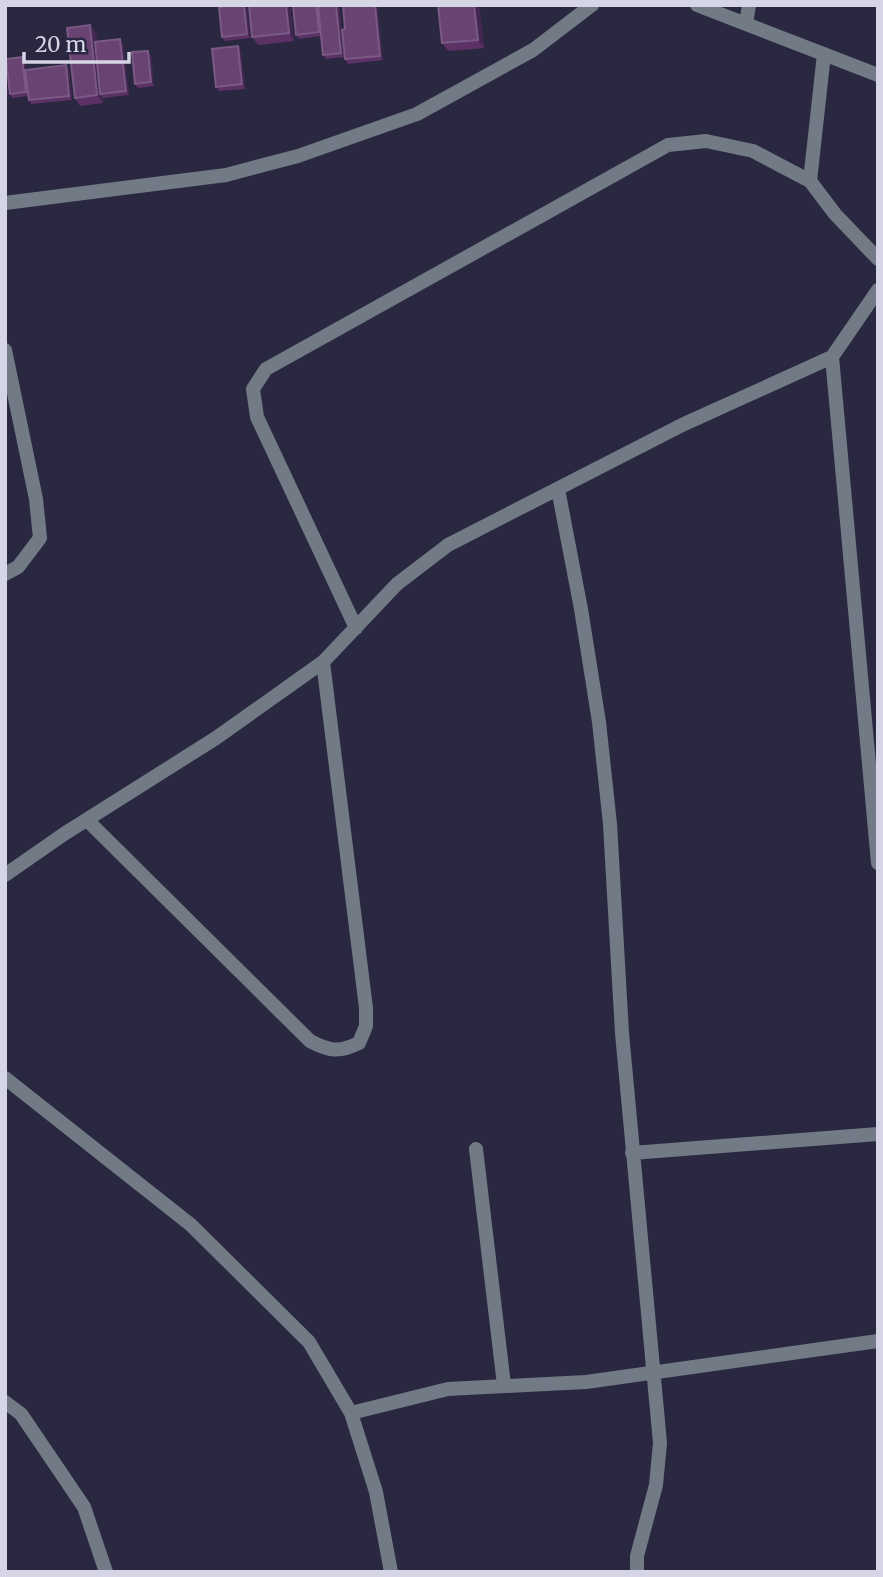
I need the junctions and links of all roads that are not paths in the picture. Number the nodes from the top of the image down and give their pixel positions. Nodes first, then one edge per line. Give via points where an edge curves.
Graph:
1 (592, 5) edge
2 (696, 5) edge
3 (749, 5) edge
4 (746, 24) junction
5 (824, 54) junction
6 (878, 75) edge
7 (810, 181) junction
8 (5, 203) edge
9 (878, 258) edge
10 (878, 290) edge
11 (5, 350) edge
12 (832, 357) junction
13 (558, 489) junction
14 (5, 574) edge
15 (356, 628) junction
16 (324, 662) junction
17 (87, 820) junction
18 (878, 863) edge
19 (5, 875) edge
20 (5, 1078) edge
21 (878, 1134) edge
22 (477, 1149) dead end
23 (632, 1153) junction
24 (878, 1341) edge
25 (652, 1374) junction
26 (504, 1385) junction
27 (5, 1402) edge
28 (351, 1413) junction
29 (106, 1572) edge
30 (391, 1572) edge
31 (637, 1572) edge

1 - 8 street via 533,50 417,114 298,156 226,176
2 - 4 street
3 - 4 street
4 - 5 street
5 - 6 street
5 - 7 street
7 - 9 street
7 - 15 street via 753,151 706,141 668,145 266,369 253,389 257,417
10 - 12 street
11 - 14 street via 40,538 18,567
12 - 13 street via 682,425
12 - 18 street
13 - 15 street via 448,545 397,584
13 - 23 street via 599,722 609,811
15 - 16 street
16 - 17 street
16 - 17 street via 366,1008 366,1026 359,1043 344,1050 328,1050 310,1041
17 - 19 street
20 - 28 street via 191,1225 309,1342
21 - 23 street
22 - 26 street
23 - 25 street
24 - 25 street
25 - 26 street
25 - 31 street via 660,1443
26 - 28 street via 448,1389
27 - 29 street via 21,1414 84,1507
28 - 30 street via 376,1492

